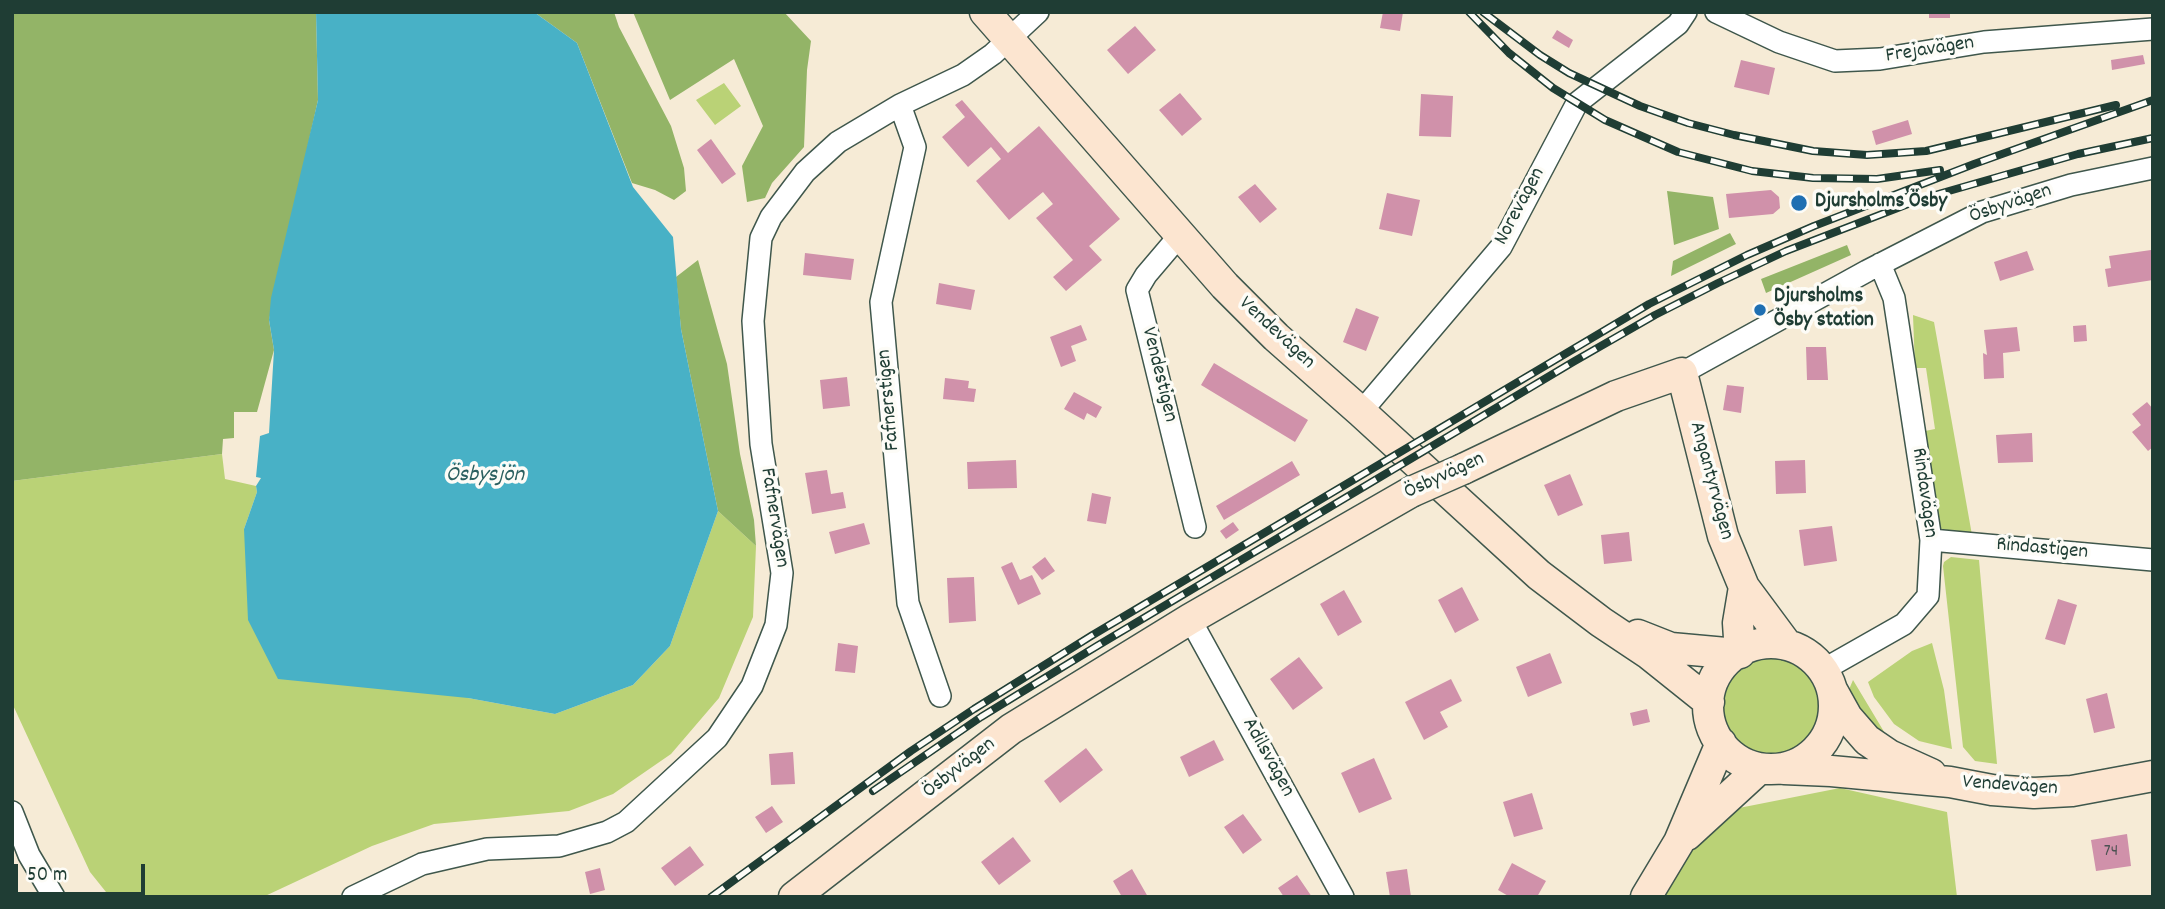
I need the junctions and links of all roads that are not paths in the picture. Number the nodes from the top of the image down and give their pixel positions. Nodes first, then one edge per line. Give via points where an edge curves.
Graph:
1 (985, 12) edge
2 (1038, 12) edge
3 (1686, 12) edge
4 (1716, 12) edge
5 (2153, 29) edge
6 (1008, 39) junction
7 (900, 105) junction
8 (2153, 168) edge
9 (1180, 235) junction
10 (1880, 264) junction
11 (1682, 373) junction
12 (1362, 412) junction
13 (1195, 527) dead end
14 (1931, 540) junction
15 (2153, 560) edge
16 (1744, 587) junction
17 (1190, 619) junction
18 (1601, 622) junction
19 (1787, 645) junction
20 (1738, 653) junction
21 (1827, 680) junction
22 (940, 696) dead end
23 (1709, 702) junction
24 (1721, 743) junction
25 (1771, 769) junction
26 (2153, 776) edge
27 (1950, 782) junction
28 (12, 812) edge
29 (1679, 842) junction
30 (801, 895) edge
31 (54, 897) edge
32 (353, 897) edge
33 (1343, 897) edge
34 (1646, 897) edge

1 - 6 street, Vendevägen
2 - 6 street, Fafnervägen
3 - 12 street, Norevägen via 1678,24 1577,103 1501,247
4 - 5 street, Frejavägen via 1835,61 1880,59 1984,42
6 - 7 street, Fafnervägen via 961,76
6 - 9 street, Vendevägen
7 - 22 street, Fafnerstigen via 915,147 881,302 908,603
7 - 32 street, Fafnervägen via 838,142 805,172 761,237 753,321 761,444 782,573 776,625 757,674 718,738 626,822 607,832 559,846 487,849 422,864
8 - 10 street, Ösbyvägen via 2071,185 1982,212
9 - 12 street, Vendevägen via 1276,337
9 - 13 street, Vendestigen via 1137,290
10 - 11 street, Ösbyvägen
10 - 14 street, Rindavägen via 1894,298
11 - 16 street, Angantyrvägen via 1723,536
11 - 17 street, Ösbyvägen, bridge via 1616,396 1411,492
12 - 18 street, Vendevägen via 1539,575
14 - 15 street, Rindastigen
14 - 21 street, Rindavägen via 1928,596 1904,624
16 - 19 street, Angantyrvägen
16 - 20 street
17 - 30 street, Ösbyvägen via 1012,729
17 - 33 street, Adilsvägen
18 - 20 street, Vendevägen via 1671,648
18 - 23 street, Vendevägen
19 - 20 street via 1768,643
19 - 21 street via 1807,654
20 - 23 street via 1715,677
21 - 25 street via 1834,707 1830,729 1819,747 1802,761
21 - 27 street, Vendevägen via 1847,717 1867,740
23 - 24 street via 1710,723
24 - 25 street via 1738,759
24 - 29 street
25 - 27 street, Vendevägen
25 - 29 street
26 - 27 street, Vendevägen via 2047,792 1992,790
28 - 31 street via 29,855
29 - 34 street

